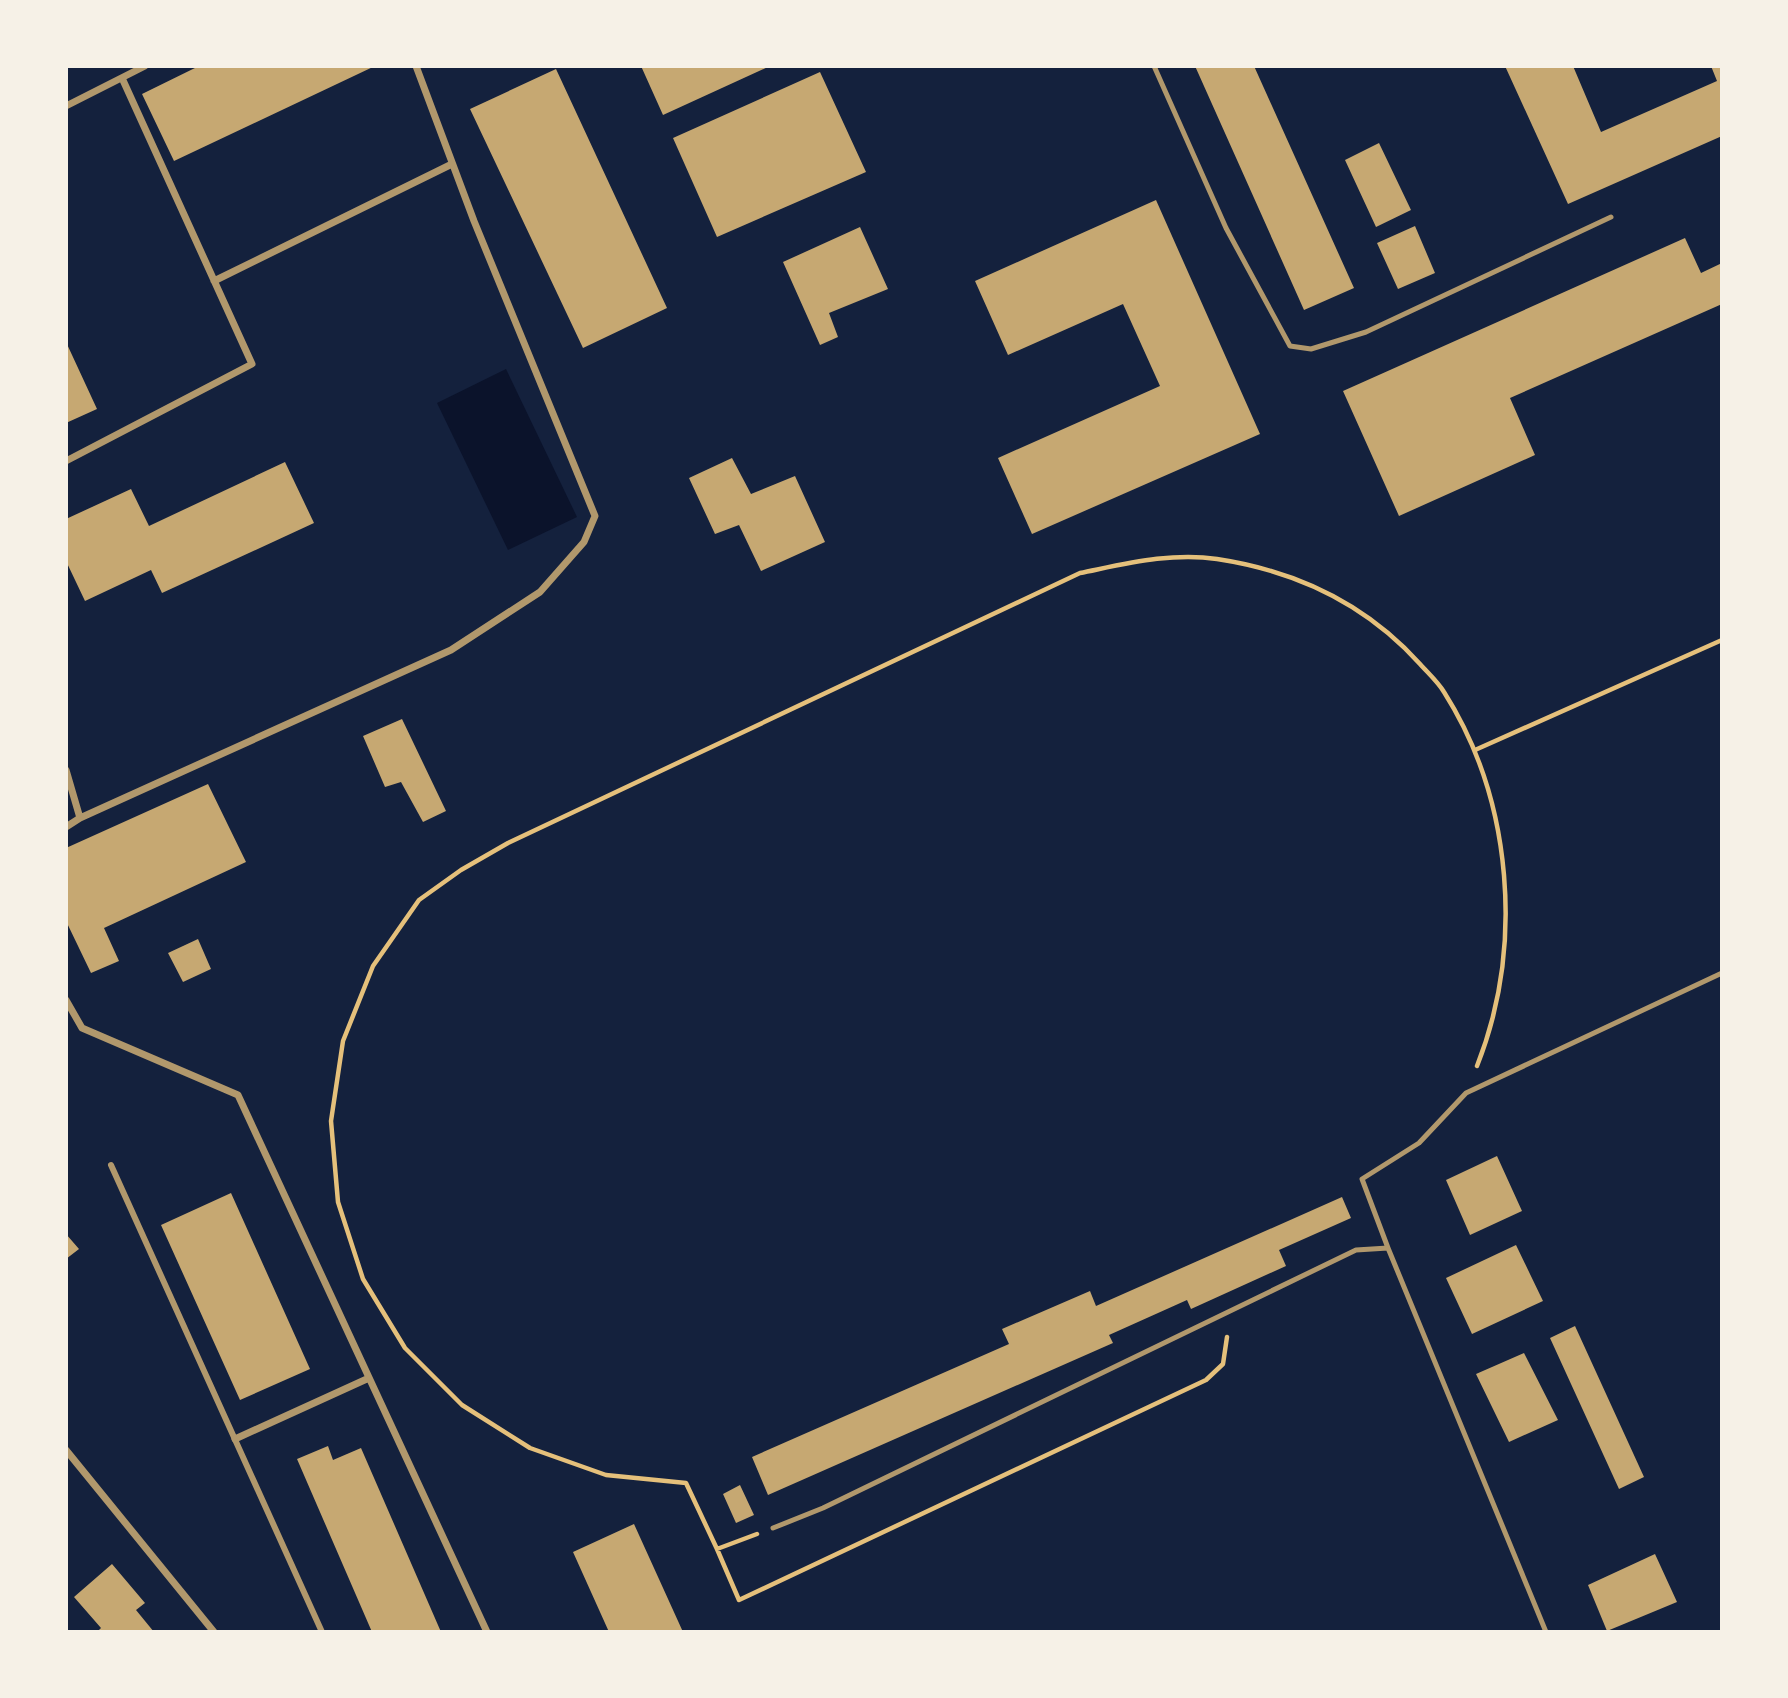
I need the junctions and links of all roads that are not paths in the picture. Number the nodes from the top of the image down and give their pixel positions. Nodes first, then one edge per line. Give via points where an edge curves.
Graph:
1 (145, 66) edge
2 (415, 66) edge
3 (1154, 66) edge
4 (122, 78) junction
5 (66, 106) edge
6 (452, 164) junction
7 (1611, 217) dead end
8 (214, 281) junction
9 (66, 461) edge
10 (66, 770) edge
11 (80, 818) junction
12 (66, 827) edge
13 (1721, 973) edge
14 (66, 1000) edge
15 (111, 1165) dead end
16 (1388, 1248) junction
17 (369, 1378) junction
18 (235, 1439) junction
19 (66, 1450) edge
20 (773, 1528) dead end
21 (214, 1632) edge
22 (322, 1632) edge
23 (487, 1632) edge
24 (1546, 1632) edge

1 - 4 street
2 - 6 street
3 - 7 lane via 1226,228 1290,345 1311,349 1366,332
4 - 5 street
4 - 8 street
6 - 8 street
6 - 11 street via 595,516 584,542 540,592 452,650
8 - 9 street via 252,364
10 - 11 street
11 - 12 street
13 - 16 lane via 1466,1093 1419,1143 1362,1179
14 - 17 street via 82,1028 238,1095
15 - 18 street
16 - 20 lane via 1356,1250
16 - 24 lane
17 - 18 street
17 - 23 street
18 - 22 street
19 - 21 street

